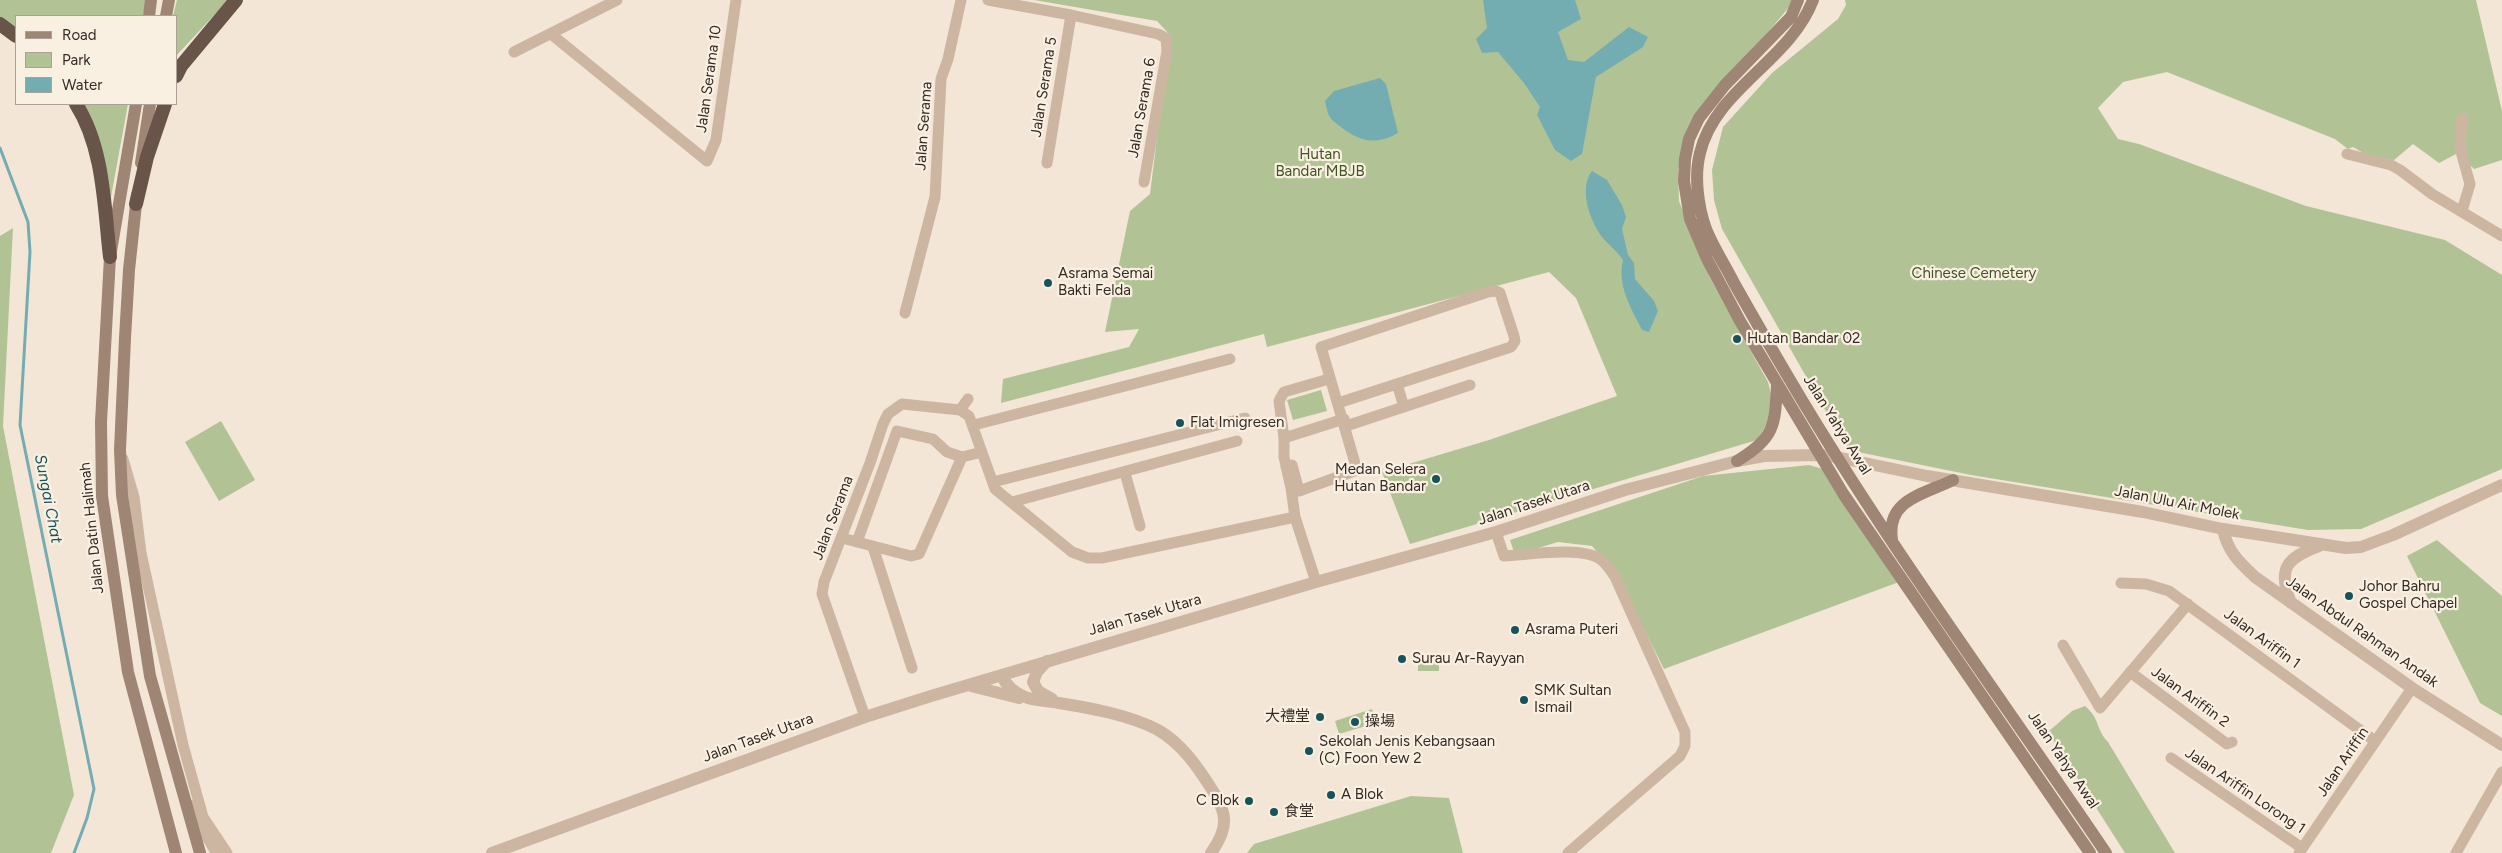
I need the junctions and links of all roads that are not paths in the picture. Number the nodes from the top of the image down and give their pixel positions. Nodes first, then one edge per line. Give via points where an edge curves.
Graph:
1 (151, 0) edge
2 (169, 0) edge
3 (236, 0) edge
4 (618, 0) edge
5 (736, 0) edge
6 (961, 0) edge
7 (988, 0) edge
8 (1798, 0) edge
9 (1813, 0) edge
10 (149, 15) edge
11 (166, 15) edge
12 (1071, 15) junction
13 (0, 24) edge
14 (551, 34) junction
15 (15, 35) edge
16 (514, 52) dead end
17 (178, 71) edge
18 (77, 105) edge
19 (136, 105) edge
20 (150, 105) edge
21 (165, 105) edge
22 (2462, 119) dead end
23 (2347, 154) dead end
24 (1047, 164) dead end
25 (1144, 182) dead end
26 (136, 204) junction
27 (2462, 211) junction
28 (2502, 236) edge
29 (110, 257) junction
30 (905, 313) dead end
31 (1230, 359) dead end
32 (1329, 379) junction
33 (1397, 384) junction
34 (1777, 384) junction
35 (1470, 385) dead end
36 (968, 399) dead end
37 (1338, 403) junction
38 (1404, 407) junction
39 (960, 410) junction
40 (1245, 418) dead end
41 (1345, 422) junction
42 (974, 425) junction
43 (1284, 438) junction
44 (1237, 440) dead end
45 (120, 450) junction
46 (979, 453) junction
47 (1820, 455) junction
48 (962, 457) junction
49 (1836, 457) junction
50 (1737, 461) junction
51 (1286, 467) junction
52 (1125, 473) junction
53 (1953, 480) junction
54 (993, 482) junction
55 (2502, 485) edge
56 (1018, 501) junction
57 (1295, 517) junction
58 (1140, 526) dead end
59 (2223, 529) junction
60 (1496, 532) junction
61 (850, 540) junction
62 (1892, 541) junction
63 (2321, 546) junction
64 (873, 547) junction
65 (1316, 582) junction
66 (2121, 583) dead end
67 (2188, 604) junction
68 (2291, 604) junction
69 (2063, 645) dead end
70 (1046, 661) junction
71 (912, 668) dead end
72 (2130, 672) junction
73 (1001, 675) junction
74 (966, 685) junction
75 (2412, 688) junction
76 (1041, 699) junction
77 (1059, 702) junction
78 (865, 717) junction
79 (2375, 741) junction
80 (2232, 742) dead end
81 (2502, 745) edge
82 (2171, 758) dead end
83 (2502, 772) edge
84 (184, 796) junction
85 (2300, 851) edge
86 (176, 853) edge
87 (200, 853) edge
88 (217, 853) edge
89 (227, 853) edge
90 (492, 853) edge
91 (1211, 853) edge
92 (1568, 853) edge
93 (2090, 853) edge
94 (2106, 853) edge
95 (2456, 853) edge

1 - 10 main road
2 - 11 main road
3 - 17 highway
4 - 14 street
5 - 14 street, Jalan Serama 10 via 716,140 707,161
6 - 30 street, Jalan Serama via 941,79 935,198
7 - 12 street
8 - 34 main road, Jalan Yahya Awal via 1790,17 1710,102 1689,139 1685,159 1684,180 1690,219 1706,259
9 - 49 main road, Jalan Yahya Awal via 1802,25 1737,93 1711,126 1699,155 1697,185 1706,227 1718,254
12 - 24 street, Jalan Serama 5
12 - 25 street, Jalan Serama 6 via 1158,34 1167,40
13 - 15 highway
14 - 16 street
18 - 29 highway via 86,119 99,162
19 - 29 main road, Jalan Datin Halimah
20 - 26 main road
21 - 26 highway via 147,157
22 - 27 street via 2460,148 2470,184
23 - 27 street via 2391,166
26 - 45 main road via 129,270
27 - 28 street
29 - 86 main road, Jalan Datin Halimah via 100,450 106,536 128,672
31 - 42 street
32 - 33 street via 1321,346 1488,292 1498,292 1514,336 1513,346
32 - 37 street
32 - 43 street via 1282,394 1279,401
33 - 37 street
33 - 38 street
34 - 47 main road, Jalan Yahya Awal
34 - 50 main road via 1773,428 1759,448
35 - 38 street
36 - 39 street
37 - 41 street
38 - 41 street
39 - 42 street
39 - 61 street, Jalan Serama via 907,403 888,414
40 - 54 street
41 - 43 street
41 - 51 street via 1357,470 1299,490 1292,465
42 - 46 street
43 - 51 street
44 - 52 street
45 - 84 main road via 126,525 150,676
45 - 89 street via 134,497 141,553 182,745 203,817
46 - 48 street
46 - 54 street
47 - 49 street, Jalan Tasek Utara
47 - 50 street, Jalan Tasek Utara via 1764,456
47 - 93 main road, Jalan Yahya Awal via 1844,495
48 - 61 street via 947,452 933,439 897,432
48 - 64 street via 919,554 911,556
49 - 53 street, Jalan Ulu Air Molek
49 - 62 main road, Jalan Yahya Awal
50 - 60 street, Jalan Tasek Utara via 1625,490
51 - 57 street
52 - 56 street
52 - 58 street
53 - 59 street, Jalan Ulu Air Molek
53 - 62 main road via 1900,506 1891,521
54 - 56 street via 996,489
55 - 63 street, Jalan Ulu Air Molek via 2361,547
56 - 57 street via 1072,552 1088,558 1102,558
57 - 65 street
59 - 63 street, Jalan Ulu Air Molek
59 - 68 street, Jalan Abdul Rahman Andak via 2226,542 2238,561
60 - 65 street, Jalan Tasek Utara
60 - 92 street via 1504,556 1585,553 1606,564 1615,577 1685,732 1685,746 1680,756
61 - 64 street
61 - 78 street, Jalan Serama via 824,582 822,594
62 - 94 main road, Jalan Yahya Awal
63 - 68 street via 2290,559 2285,581
64 - 71 street
65 - 70 street, Jalan Tasek Utara
66 - 67 street, Jalan Ariffin 1 via 2146,584 2169,591
67 - 72 street
67 - 79 street, Jalan Ariffin 1
68 - 75 street, Jalan Abdul Rahman Andak
69 - 72 street via 2098,708
70 - 73 street, Jalan Tasek Utara
70 - 77 street via 1034,676 1034,685 1038,691
72 - 80 street, Jalan Ariffin 2 via 2227,744
73 - 74 street, Jalan Tasek Utara
73 - 76 street via 1004,682 1026,698
74 - 76 street via 1030,701
74 - 78 street, Jalan Tasek Utara
75 - 79 street, Jalan Ariffin
75 - 81 street, Jalan Abdul Rahman Andak
76 - 77 street
77 - 91 street via 1112,714 1156,729 1183,750 1205,778 1224,812 1222,835
78 - 90 street, Jalan Tasek Utara
79 - 85 street, Jalan Ariffin
82 - 85 street, Jalan Ariffin Lorong 1
83 - 95 street
84 - 87 main road
84 - 88 street

